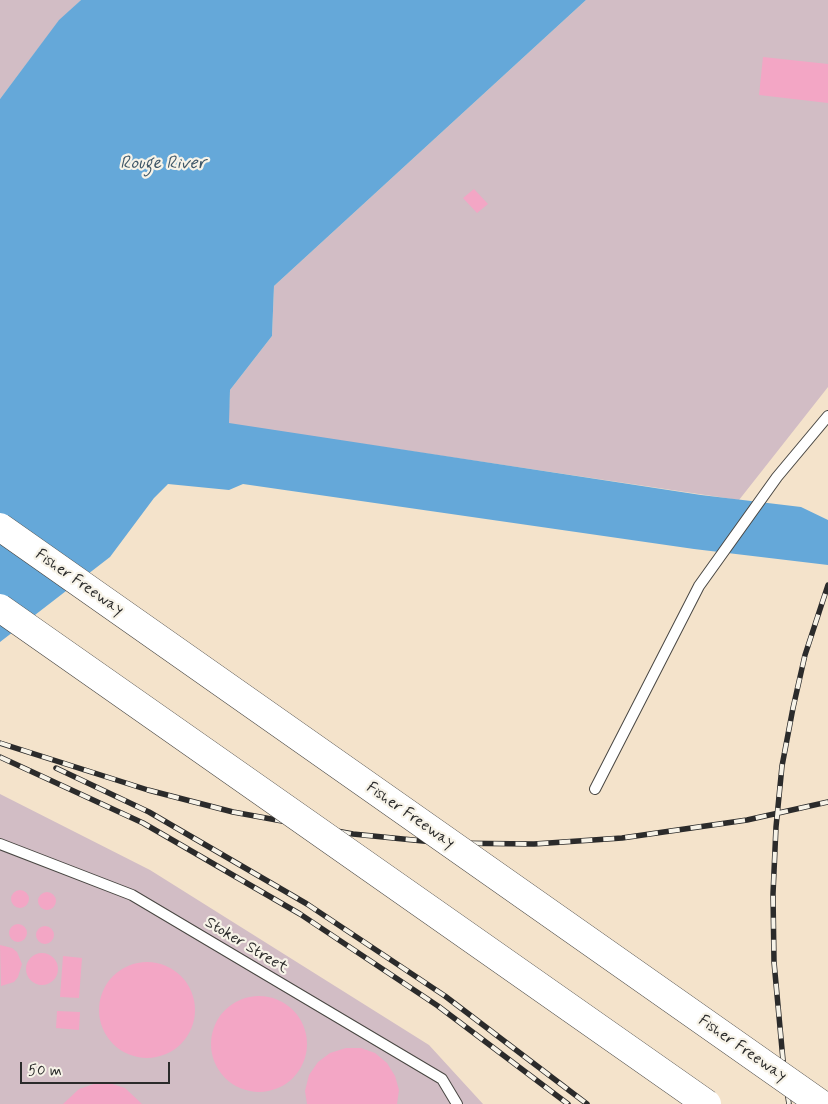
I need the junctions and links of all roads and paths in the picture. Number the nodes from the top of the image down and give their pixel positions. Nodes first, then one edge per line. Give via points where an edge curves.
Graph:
1 (828, 416) edge
2 (0, 528) edge
3 (0, 608) edge
4 (595, 789) dead end
5 (0, 844) edge
6 (457, 1104) edge
7 (707, 1104) edge
8 (821, 1104) edge

1 - 4 lane via 762,498 699,586
2 - 8 highway, Fisher Freeway, bridge
3 - 7 highway, bridge
5 - 6 lane, Stoker Street via 132,896 442,1079

